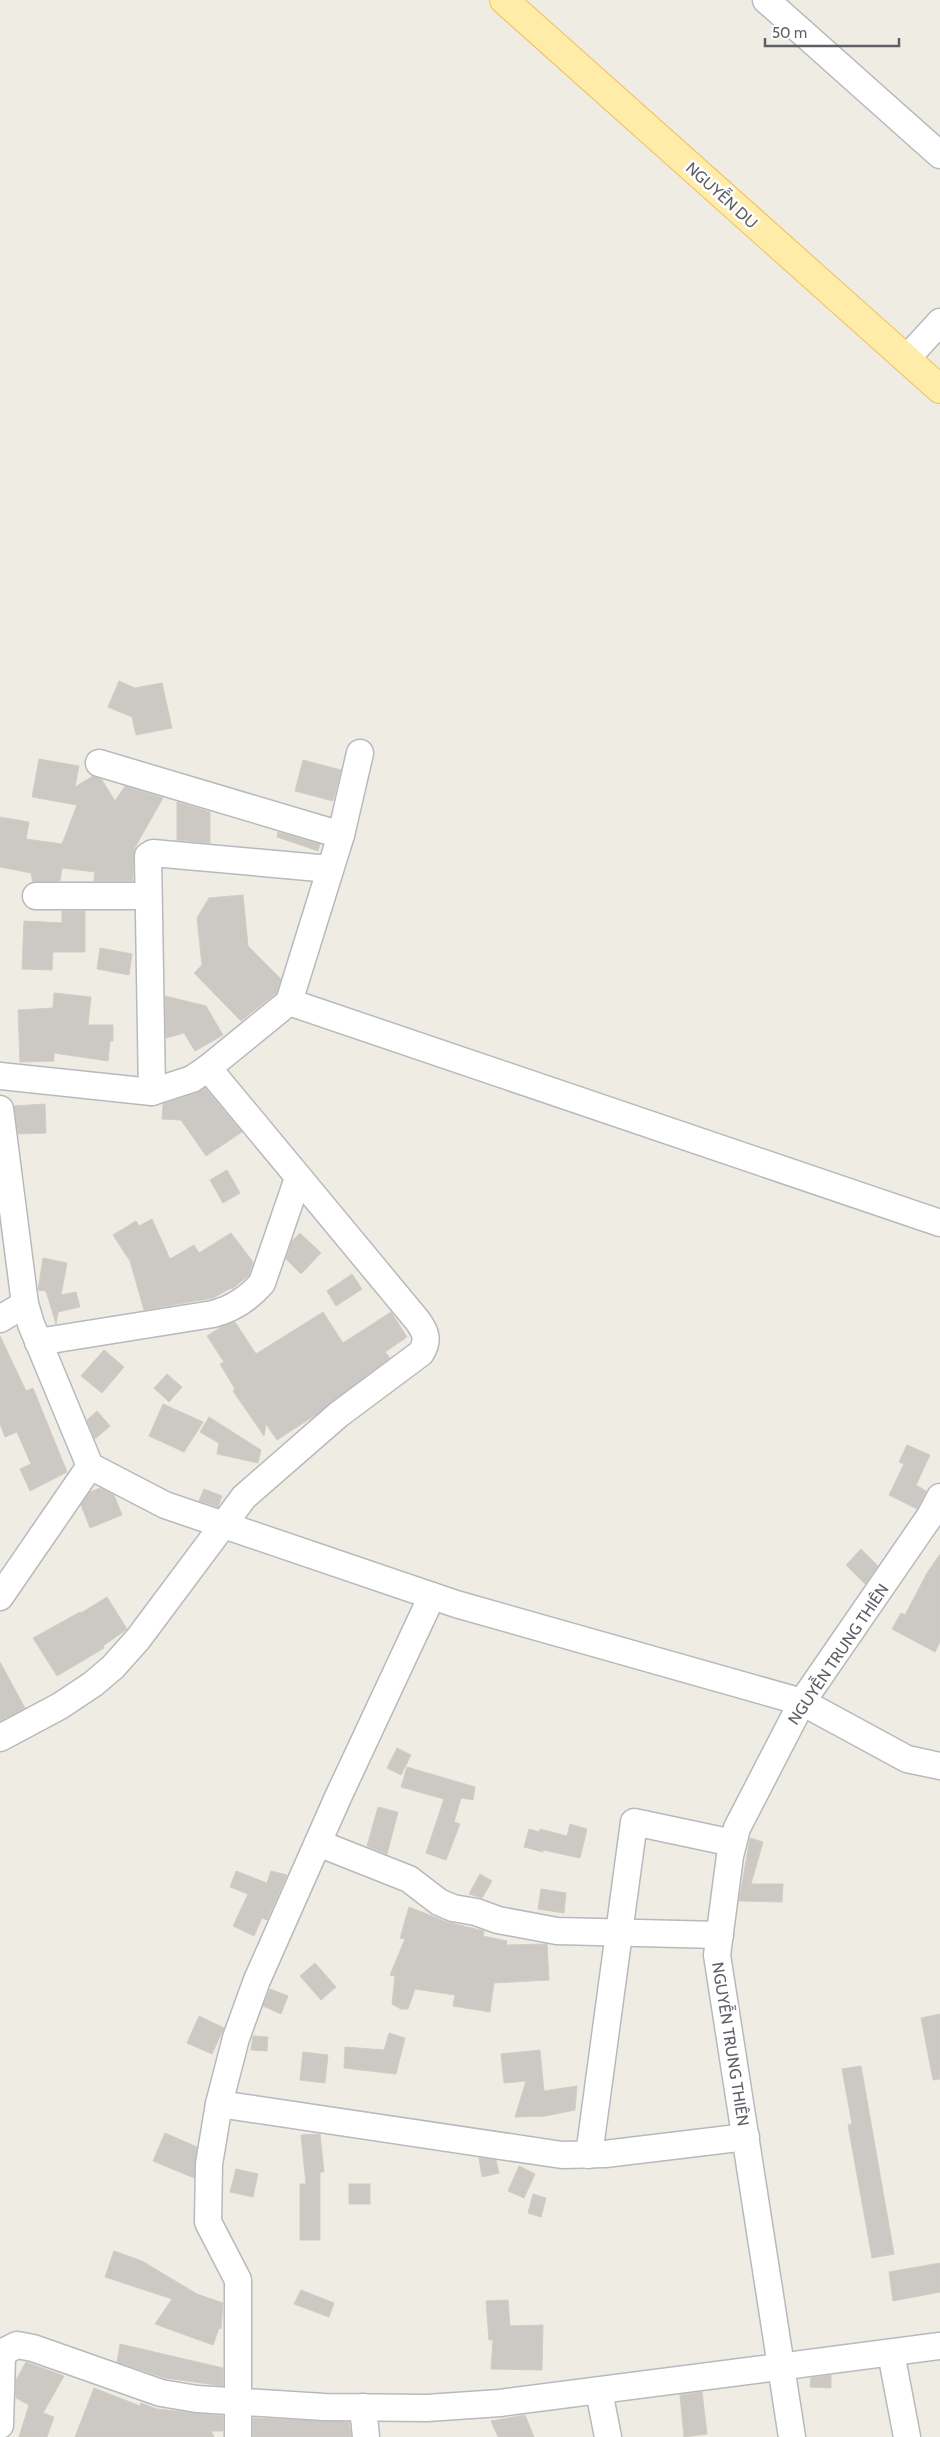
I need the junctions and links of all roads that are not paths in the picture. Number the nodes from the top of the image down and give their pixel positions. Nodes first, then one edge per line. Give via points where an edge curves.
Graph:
1 (504, 0) edge
2 (766, 0) edge
3 (940, 155) edge
4 (940, 322) edge
5 (906, 359) junction
6 (940, 389) edge
7 (360, 753) dead end
8 (99, 763) dead end
9 (340, 835) junction
10 (330, 869) junction
11 (36, 896) dead end
12 (148, 896) junction
13 (289, 1002) junction
14 (208, 1068) junction
15 (0, 1076) edge
16 (152, 1092) junction
17 (0, 1109) edge
18 (2, 1142) edge
19 (298, 1178) junction
20 (940, 1223) edge
21 (25, 1304) junction
22 (0, 1319) edge
23 (38, 1342) junction
24 (90, 1466) junction
25 (940, 1497) edge
26 (224, 1523) junction
27 (432, 1596) junction
28 (0, 1597) edge
29 (802, 1702) junction
30 (0, 1738) edge
31 (940, 1766) edge
32 (318, 1843) junction
33 (733, 1843) junction
34 (620, 1932) junction
35 (720, 1935) junction
36 (219, 2104) junction
37 (746, 2137) junction
38 (589, 2155) junction
39 (940, 2346) edge
40 (891, 2353) junction
41 (782, 2366) junction
42 (599, 2390) junction
43 (238, 2403) junction
44 (363, 2407) junction
45 (0, 2425) edge
46 (238, 2437) edge
47 (366, 2437) edge
48 (608, 2437) edge
49 (792, 2437) edge
50 (907, 2437) edge

1 - 5 main road, NGUYỄN DU
2 - 3 street
4 - 5 street
5 - 6 main road, NGUYỄN DU
7 - 9 street
8 - 9 street
9 - 10 street
10 - 12 street via 153,853 146,860
10 - 13 street
11 - 12 street
12 - 16 street
13 - 14 street
13 - 20 street
14 - 16 street via 192,1078
14 - 19 street
15 - 16 street
17 - 18 street
18 - 21 street
19 - 23 street via 262,1283 239,1304 196,1318
19 - 26 street via 418,1320 426,1338 425,1346 338,1415 244,1497
21 - 22 street
21 - 23 street
23 - 24 street
24 - 26 street via 165,1505
24 - 28 street
25 - 29 street, NGUYỄN TRUNG THIÊN
26 - 27 street
26 - 30 street via 113,1667 60,1706
27 - 29 street
27 - 32 street
29 - 31 street via 907,1759
29 - 33 street, NGUYỄN TRUNG THIÊN via 737,1828
32 - 34 street via 409,1878 439,1902 453,1908 557,1930
32 - 36 street via 257,1980 236,2038
33 - 34 street via 634,1822
33 - 35 street, NGUYỄN TRUNG THIÊN
34 - 35 street
34 - 38 street
35 - 37 street, NGUYỄN TRUNG THIÊN via 717,1956
36 - 38 street via 562,2156
36 - 43 street via 209,2164 208,2222 238,2280
37 - 38 street
37 - 41 street, NGUYỄN TRUNG THIÊN
39 - 40 street
40 - 41 street
40 - 50 street
41 - 42 street
41 - 49 street, NGUYỄN TRUNG THIÊN
42 - 44 street via 500,2403 427,2408
42 - 48 street
43 - 44 street
43 - 45 street via 161,2393 17,2345 5,2351 2,2357
43 - 46 street
44 - 47 street

